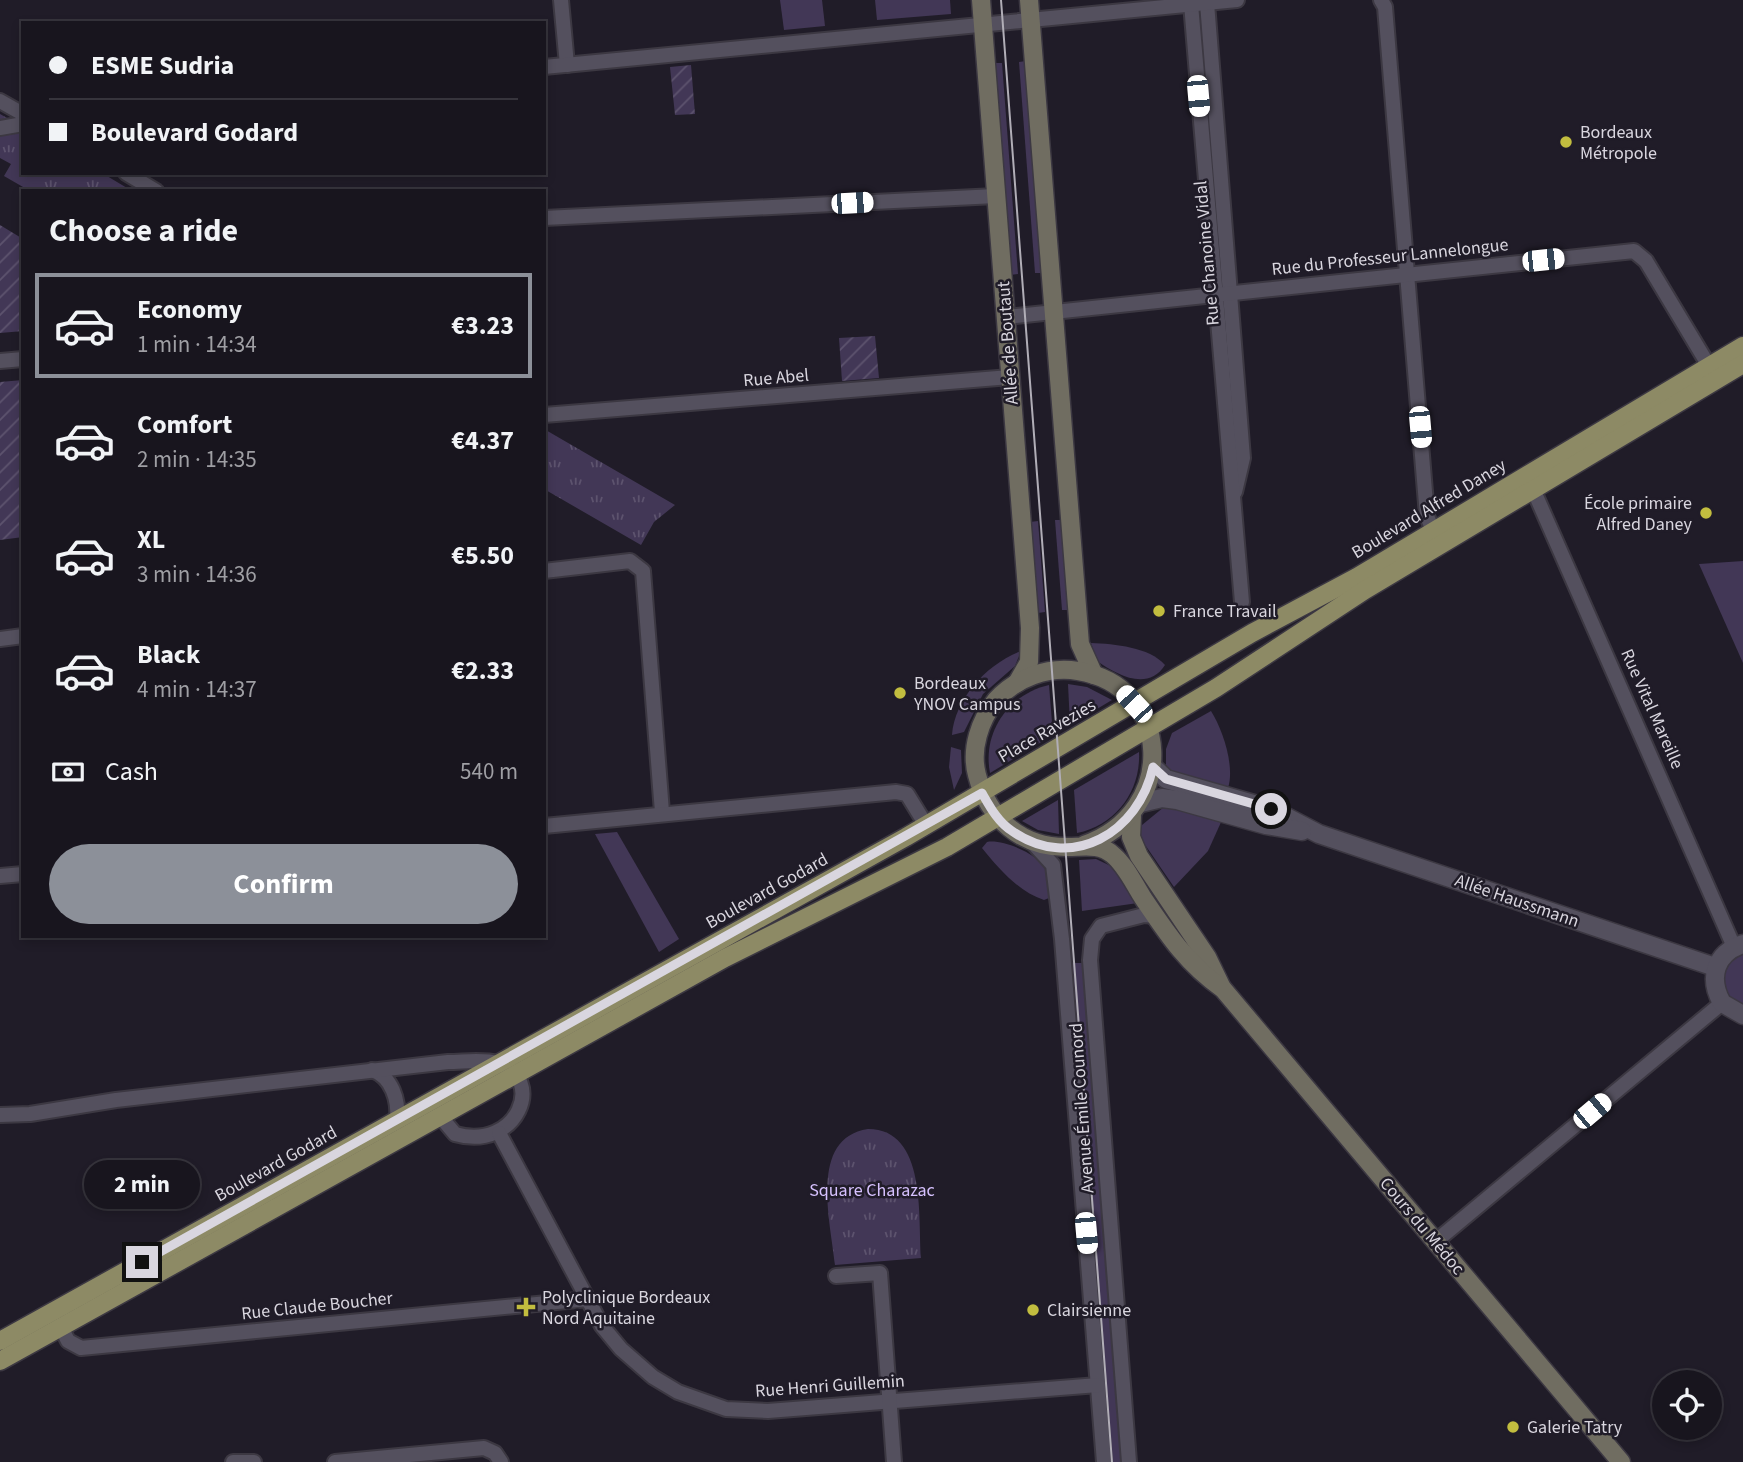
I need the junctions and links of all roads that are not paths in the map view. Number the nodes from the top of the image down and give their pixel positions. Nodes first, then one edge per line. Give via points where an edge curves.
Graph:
1 (561, 0) edge
2 (981, 0) edge
3 (1237, 0) edge
4 (1381, 0) edge
5 (1207, 3) junction
6 (1191, 4) junction
7 (1030, 9) edge
8 (983, 22) junction
9 (567, 65) junction
10 (546, 66) edge
11 (0, 101) edge
12 (21, 119) edge
13 (0, 128) edge
14 (129, 175) edge
15 (153, 189) edge
16 (996, 196) junction
17 (546, 218) edge
18 (1407, 275) junction
19 (1222, 295) junction
20 (1054, 312) junction
21 (1006, 317) junction
22 (1743, 346) edge
23 (21, 359) edge
24 (0, 361) edge
25 (1743, 364) edge
26 (1709, 366) junction
27 (1010, 377) junction
28 (546, 415) edge
29 (1533, 489) junction
30 (1433, 531) junction
31 (546, 571) edge
32 (1242, 602) dead end
33 (21, 636) edge
34 (0, 639) edge
35 (1094, 675) junction
36 (1017, 683) junction
37 (1134, 704) junction
38 (1148, 729) junction
39 (1153, 767) junction
40 (982, 793) junction
41 (1136, 810) junction
42 (662, 812) junction
43 (997, 817) junction
44 (926, 825) junction
45 (546, 826) edge
46 (1319, 834) junction
47 (1031, 841) junction
48 (1084, 845) junction
49 (21, 874) edge
50 (0, 876) edge
51 (1155, 916) junction
52 (1738, 945) edge
53 (1064, 961) joint
54 (1715, 967) junction
55 (1223, 989) junction
56 (1722, 1003) junction
57 (1743, 1015) edge
58 (497, 1063) junction
59 (370, 1070) junction
60 (517, 1074) junction
61 (0, 1115) edge
62 (440, 1116) junction
63 (397, 1120) junction
64 (499, 1133) junction
65 (1435, 1242) junction
66 (836, 1276) dead end
67 (588, 1299) junction
68 (61, 1327) junction
69 (0, 1341) edge
70 (0, 1361) edge
71 (1098, 1385) junction
72 (890, 1402) junction
73 (233, 1462) edge
74 (254, 1462) edge
75 (335, 1462) edge
76 (501, 1462) edge
77 (894, 1462) edge
78 (1104, 1462) edge
79 (1129, 1462) edge
80 (1621, 1462) edge

1 - 9 street
2 - 8 main road, Allée de Boutaut
3 - 5 street
4 - 18 street
5 - 6 street
5 - 19 street, Rue Chanoine Vidal
6 - 7 street
6 - 19 street, Rue Chanoine Vidal
7 - 8 street
7 - 20 main road
8 - 9 street
8 - 16 main road, Allée de Boutaut
9 - 10 street
11 - 12 street
12 - 13 street
14 - 15 street
16 - 17 street
16 - 21 main road, Allée de Boutaut
18 - 19 street, Rue du Professeur Lannelongue
18 - 26 street, Rue du Professeur Lannelongue via 1634,251 1646,261
18 - 30 street via 1427,516
19 - 20 street, Rue du Professeur Lannelongue
19 - 32 street, Rue Chanoine Vidal via 1243,458 1234,500
20 - 21 street, Rue du Professeur Lannelongue
20 - 35 main road via 1080,644
21 - 27 main road, Allée de Boutaut
22 - 26 main road, Boulevard Alfred Daney
23 - 24 street
25 - 29 main road, Boulevard Alfred Daney
26 - 30 main road, Boulevard Alfred Daney
27 - 28 street, Rue Abel
27 - 36 main road, Allée de Boutaut via 1030,628 1029,662
29 - 38 main road, Boulevard Alfred Daney
29 - 52 street, Rue Vital Mareille
30 - 37 main road, Boulevard Alfred Daney
31 - 42 street via 630,561 643,571
33 - 34 street
35 - 36 main road, Place Ravezies via 1054,670
35 - 37 main road, Place Ravezies via 1110,682
36 - 40 main road, Place Ravezies via 996,701 979,733 975,767
37 - 38 main road, Place Ravezies
37 - 40 main road, Place Ravezies
38 - 39 main road, Place Ravezies
38 - 43 main road
39 - 41 main road, Place Ravezies
39 - 46 street, Allée Haussmann via 1166,779 1271,809
40 - 43 main road, Place Ravezies
40 - 44 main road, Boulevard Godard
41 - 46 street, Allée Haussmann via 1162,799 1177,800 1266,825
41 - 48 main road, Place Ravezies via 1102,839
41 - 55 main road, Cours du Médoc via 1131,837 1139,856 1207,957
42 - 44 street via 897,792 907,793
42 - 45 street via 638,819
43 - 47 main road, Place Ravezies
43 - 60 main road via 919,863 725,958
44 - 58 main road, Boulevard Godard
46 - 54 street, Allée Haussmann
47 - 48 main road, Place Ravezies via 1065,848
47 - 53 street, Place Ravezies via 1053,865
48 - 51 main road, Cours du Médoc via 1111,853
49 - 50 street
51 - 55 main road, Cours du Médoc via 1194,969
51 - 79 street, Avenue Émile Counord via 1101,926 1093,939 1090,960
52 - 54 street
53 - 71 street, Avenue Émile Counord
54 - 56 street via 1713,980
55 - 65 main road, Cours du Médoc
56 - 57 street
56 - 65 street
58 - 59 street via 448,1062
58 - 60 street
58 - 63 main road, Boulevard Godard
59 - 61 street
59 - 63 street via 387,1080 396,1099
60 - 62 main road
60 - 64 street via 522,1100 511,1123
62 - 64 street via 455,1134 483,1138
62 - 68 main road
63 - 69 main road, Boulevard Godard
64 - 67 street, Rue Henri Guillemin
65 - 80 main road, Cours du Médoc
66 - 72 street via 880,1273
67 - 68 street, Rue Claude Boucher via 81,1348 68,1340
67 - 72 street, Rue Henri Guillemin via 603,1326 636,1363 678,1392 709,1404 759,1411
68 - 70 main road
71 - 72 street, Rue Henri Guillemin
71 - 78 street, Avenue Émile Counord
72 - 77 street
73 - 74 street
75 - 76 street via 468,1448 484,1448

